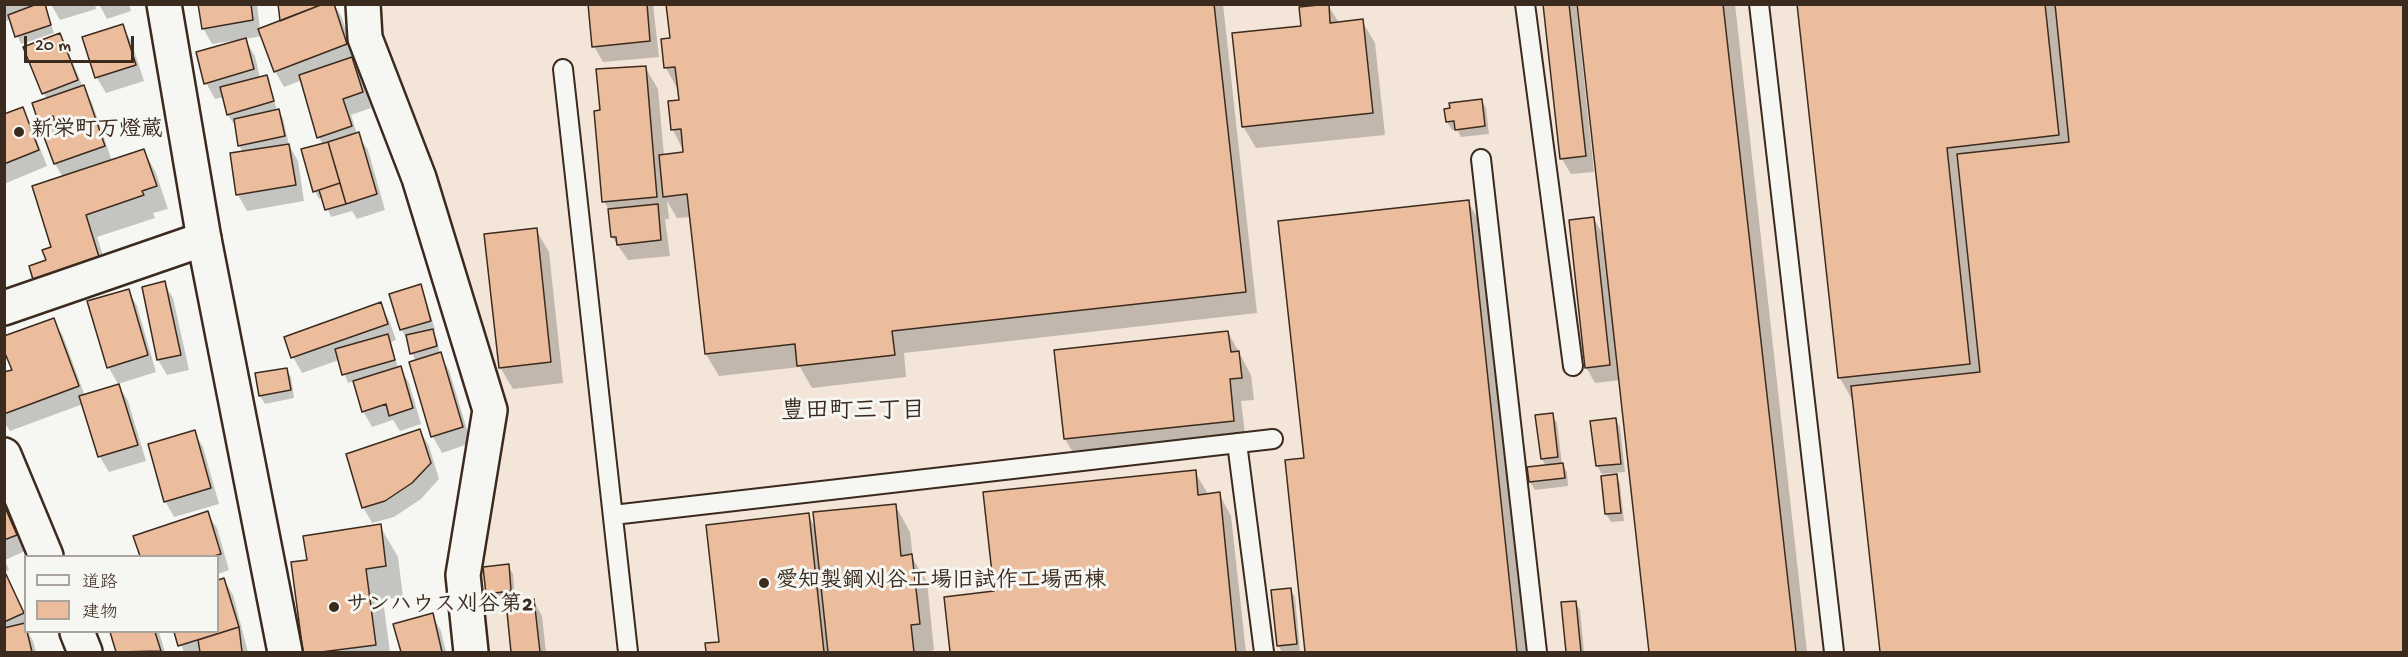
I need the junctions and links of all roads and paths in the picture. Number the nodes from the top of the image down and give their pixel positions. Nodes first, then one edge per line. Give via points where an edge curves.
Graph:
1 (164, 4) edge
2 (363, 4) edge
3 (1525, 4) edge
4 (1759, 4) edge
5 (563, 69) dead end
6 (1481, 159) dead end
7 (204, 240) junction
8 (4, 308) edge
9 (1573, 366) dead end
10 (1273, 439) dead end
11 (1237, 443) junction
12 (4, 455) edge
13 (613, 515) junction
14 (46, 555) edge
15 (77, 633) edge
16 (86, 652) edge
17 (285, 652) edge
18 (471, 652) edge
19 (628, 652) edge
20 (1264, 652) edge
21 (1537, 652) edge
22 (1834, 652) edge

1 - 7 street
2 - 18 street via 365,38 419,178 490,410 464,575
3 - 9 lane
4 - 22 lane
5 - 13 lane
6 - 21 lane
7 - 8 street
7 - 17 street
10 - 11 lane
11 - 13 lane
11 - 20 lane
12 - 14 street
13 - 19 lane
15 - 16 street

